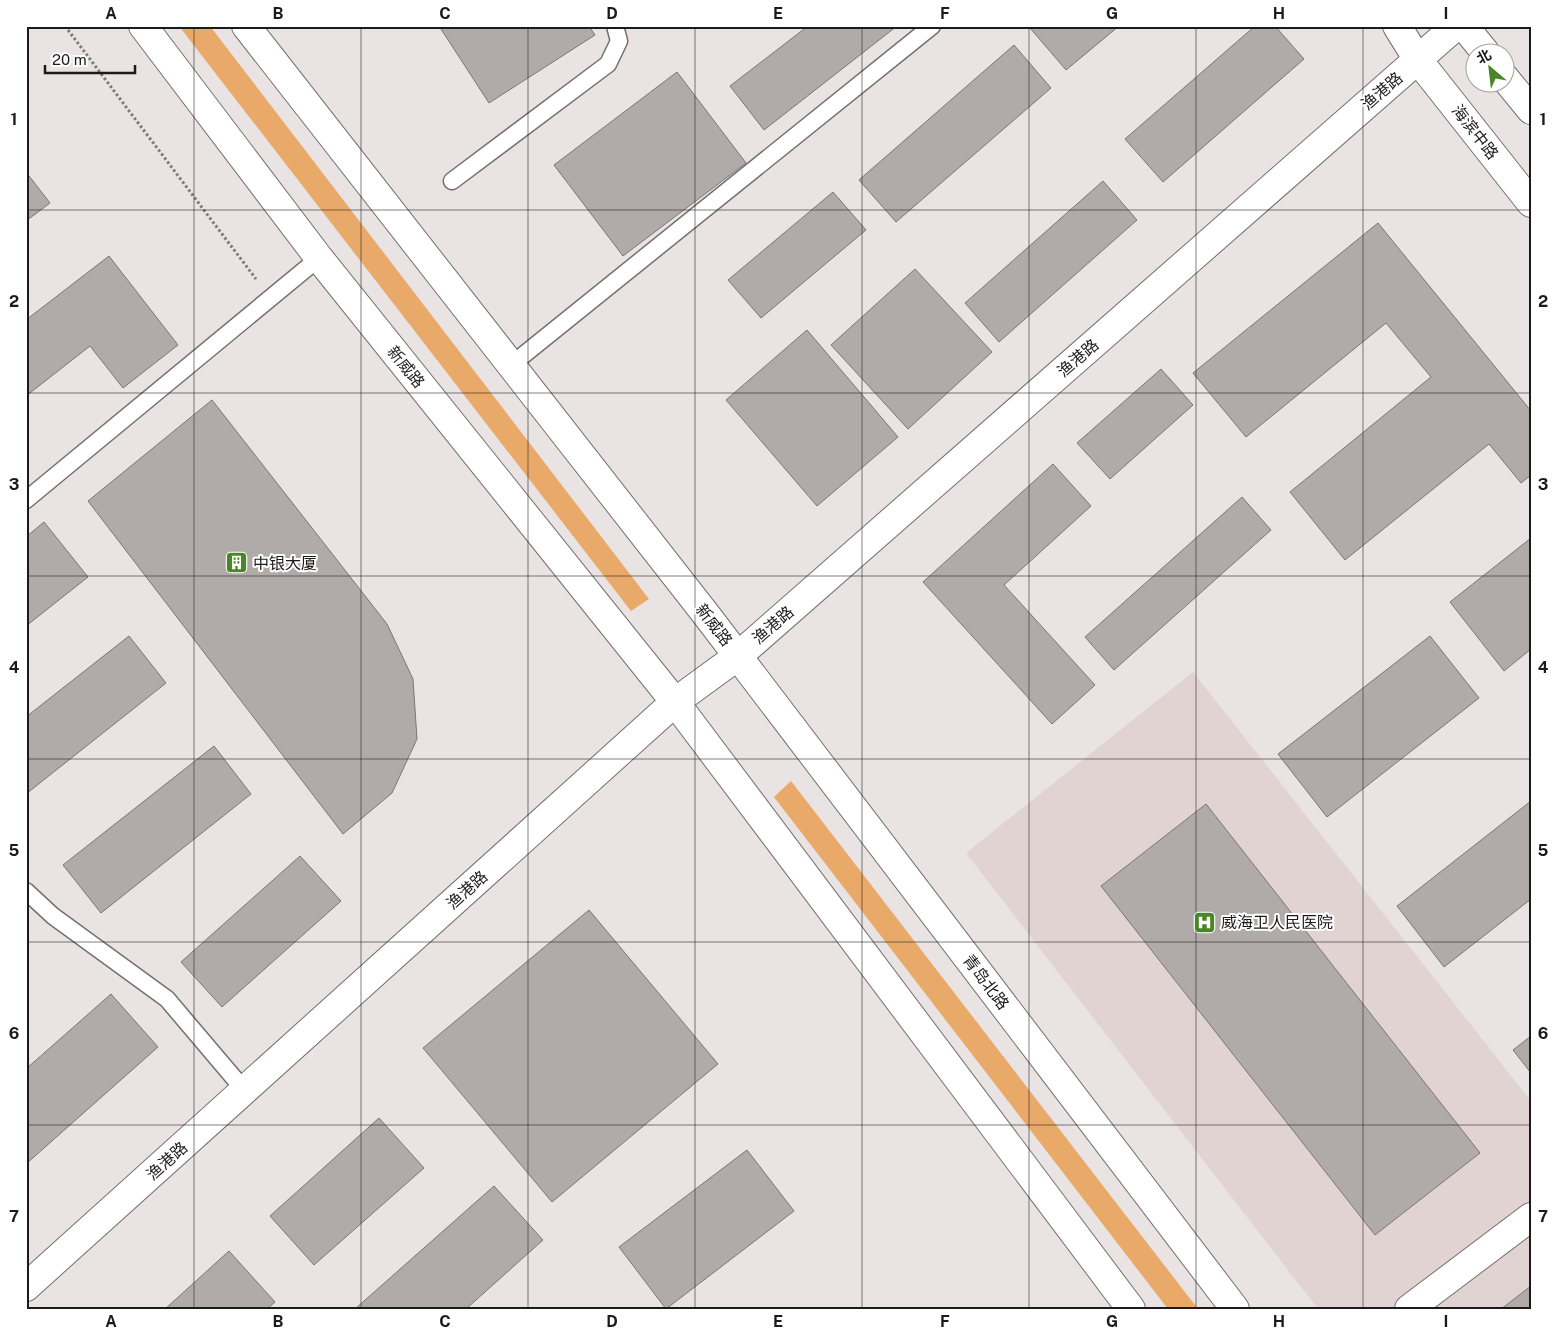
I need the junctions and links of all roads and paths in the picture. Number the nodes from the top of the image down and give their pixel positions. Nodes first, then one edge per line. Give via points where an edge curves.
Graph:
1 (65, 26) edge
2 (143, 26) edge
3 (246, 26) edge
4 (615, 26) edge
5 (932, 26) edge
6 (1397, 26) edge
7 (1456, 26) edge
8 (1464, 26) edge
9 (1477, 42) edge
10 (1418, 60) junction
11 (1514, 89) edge
12 (1531, 110) edge
13 (452, 181) dead end
14 (1531, 204) edge
15 (319, 258) junction
16 (270, 298) junction
17 (511, 365) junction
18 (26, 500) edge
19 (738, 656) junction
20 (675, 702) junction
21 (26, 891) edge
22 (245, 1091) junction
23 (1531, 1216) edge
24 (26, 1287) edge
25 (1131, 1309) edge
26 (1235, 1309) edge
27 (1409, 1309) edge

1 - 16 path
2 - 15 main road, 新威路
3 - 17 main road, 新威路
4 - 13 lane via 619,40 608,64
5 - 17 lane
6 - 10 main road, 海滨中路
7 - 10 main road, 渔港路
8 - 9 main road
10 - 14 main road, 海滨中路
10 - 19 main road, 渔港路
11 - 12 main road
15 - 16 lane
15 - 20 main road, 新威路
16 - 18 lane
17 - 19 main road, 新威路
19 - 20 main road, 渔港路
19 - 26 main road, 青岛北路
20 - 22 main road, 渔港路
20 - 25 main road
21 - 22 lane via 53,916 167,999
22 - 24 main road, 渔港路
23 - 27 main road

